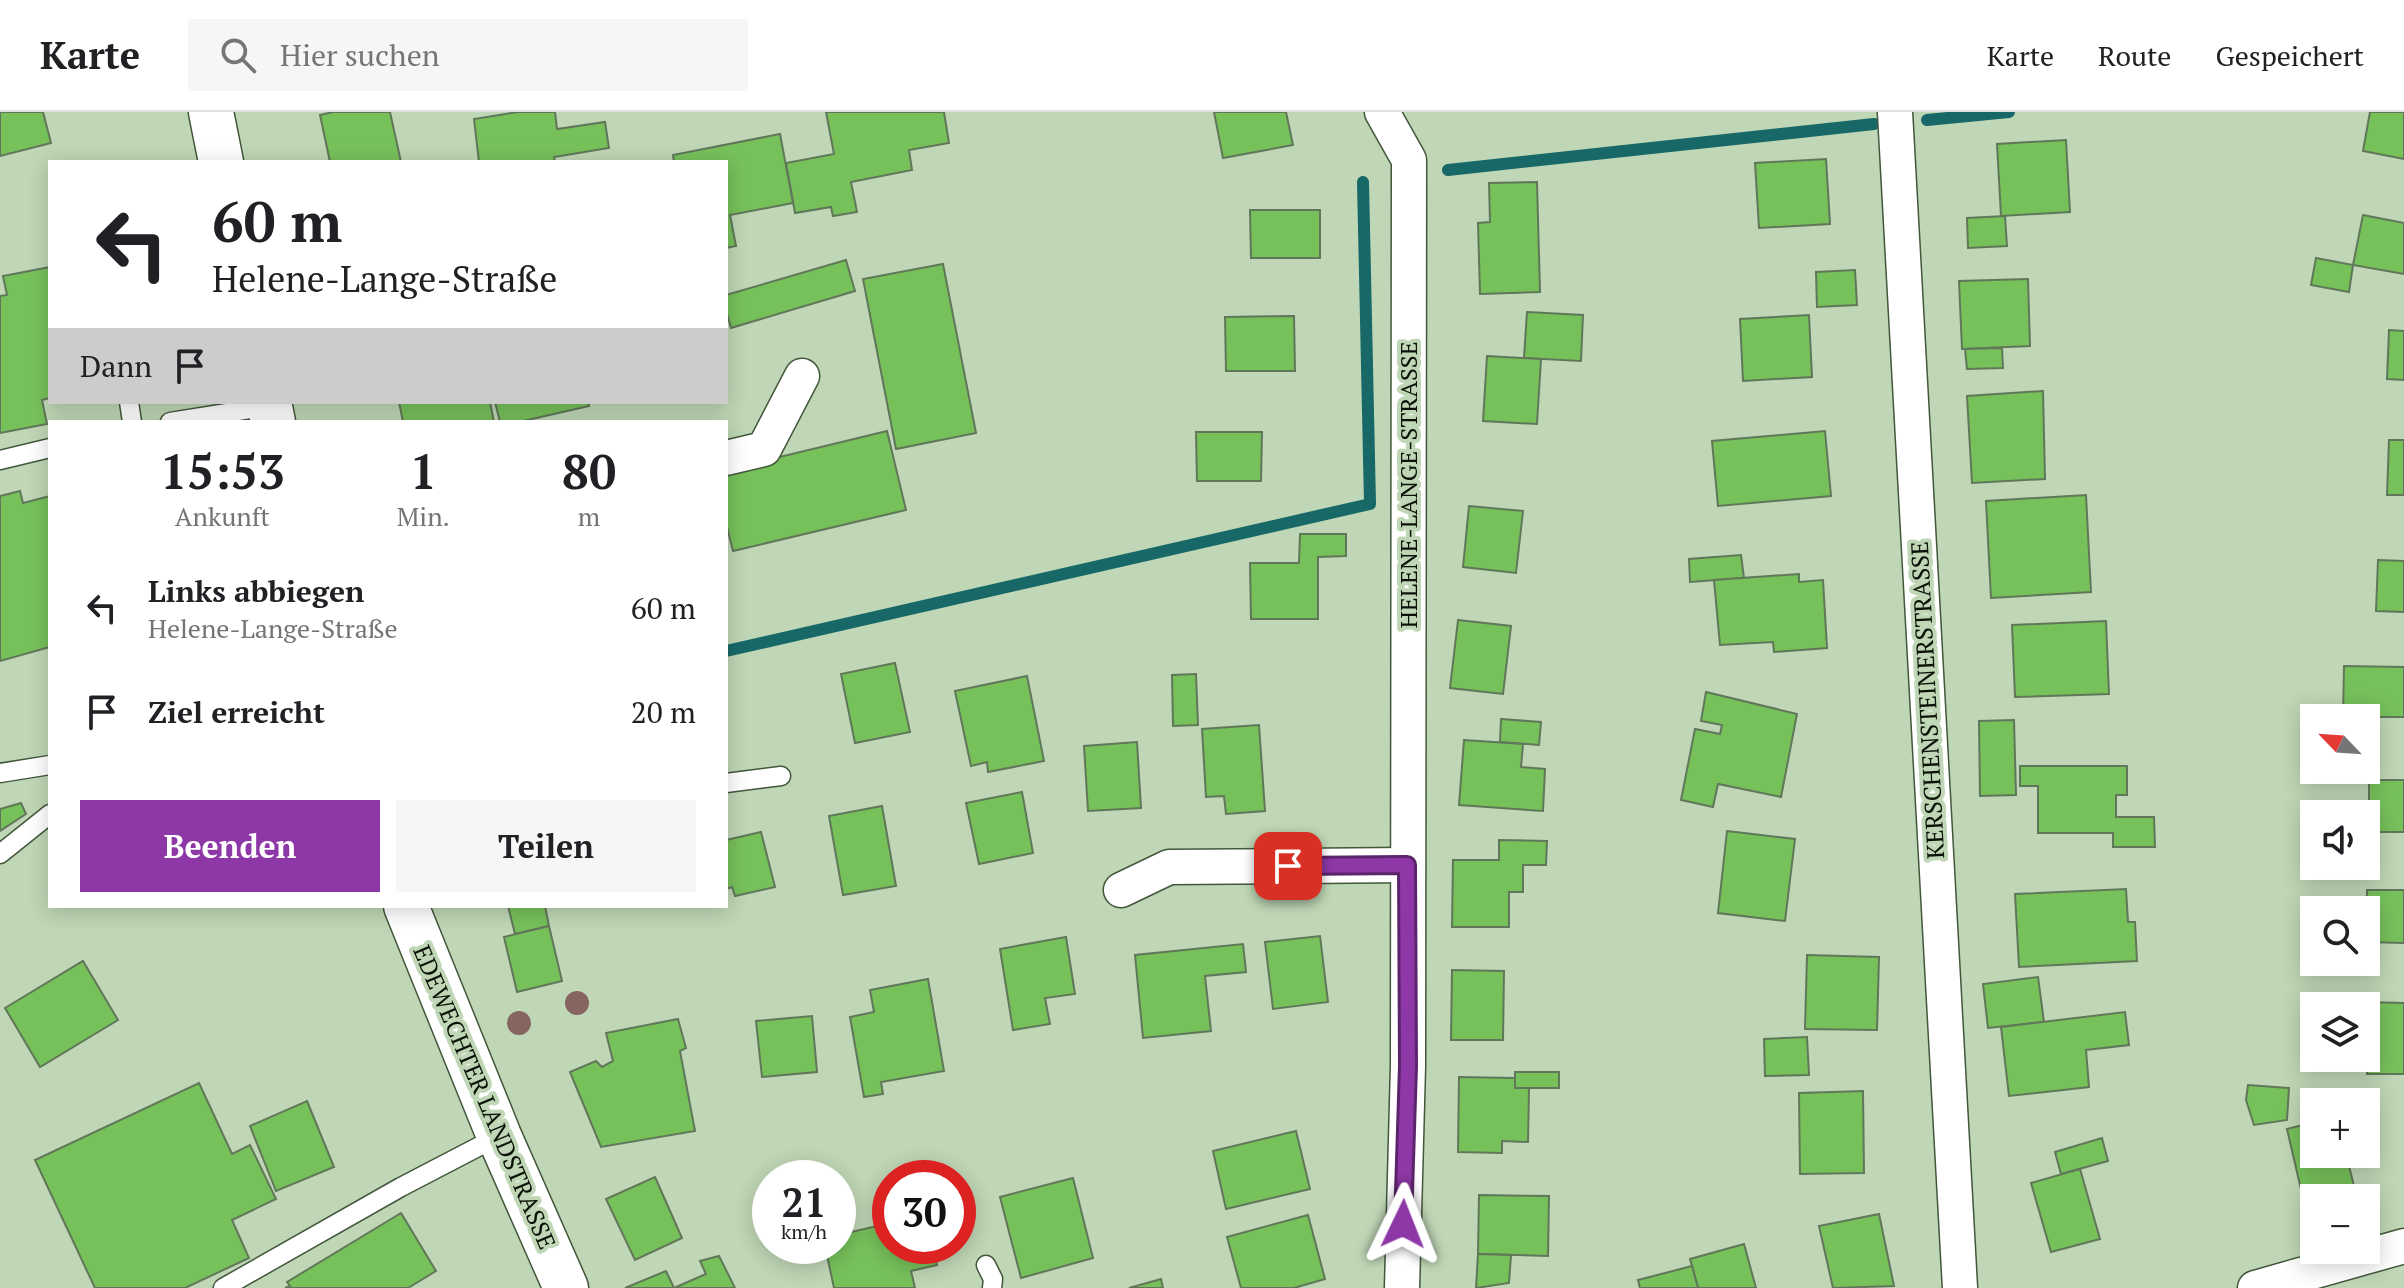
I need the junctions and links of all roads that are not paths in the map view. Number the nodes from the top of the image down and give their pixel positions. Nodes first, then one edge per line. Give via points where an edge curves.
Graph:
1 (211, 112) edge
2 (1382, 112) edge
3 (1895, 112) edge
4 (221, 160) edge
5 (802, 376) dead end
6 (270, 410) edge
7 (187, 420) edge
8 (48, 448) edge
9 (728, 458) edge
10 (0, 460) edge
11 (48, 765) edge
12 (0, 773) edge
13 (781, 776) dead end
14 (728, 783) edge
15 (48, 816) edge
16 (0, 854) edge
17 (1407, 865) junction
18 (1121, 890) dead end
19 (407, 908) edge
20 (499, 1136) junction
21 (2404, 1246) edge
22 (986, 1265) dead end
23 (2303, 1282) edge
24 (223, 1288) edge
25 (566, 1288) edge
26 (992, 1288) edge
27 (1402, 1288) edge
28 (1960, 1288) edge
29 (2255, 1288) edge

1 - 4 main road
2 - 17 street, HELENE-LANGE-STRASSE via 1409,160
3 - 28 street, KERSCHENSTEINERSTRASSE
5 - 9 street via 764,449
6 - 7 lane
8 - 10 lane
11 - 12 lane
13 - 14 lane
15 - 16 lane
17 - 18 street via 1169,867
17 - 27 street, HELENE-LANGE-STRASSE
19 - 20 main road, EDEWECHTER LANDSTRASSE
20 - 24 lane
20 - 25 main road, EDEWECHTER LANDSTRASSE
21 - 23 street
22 - 26 lane
23 - 29 street

